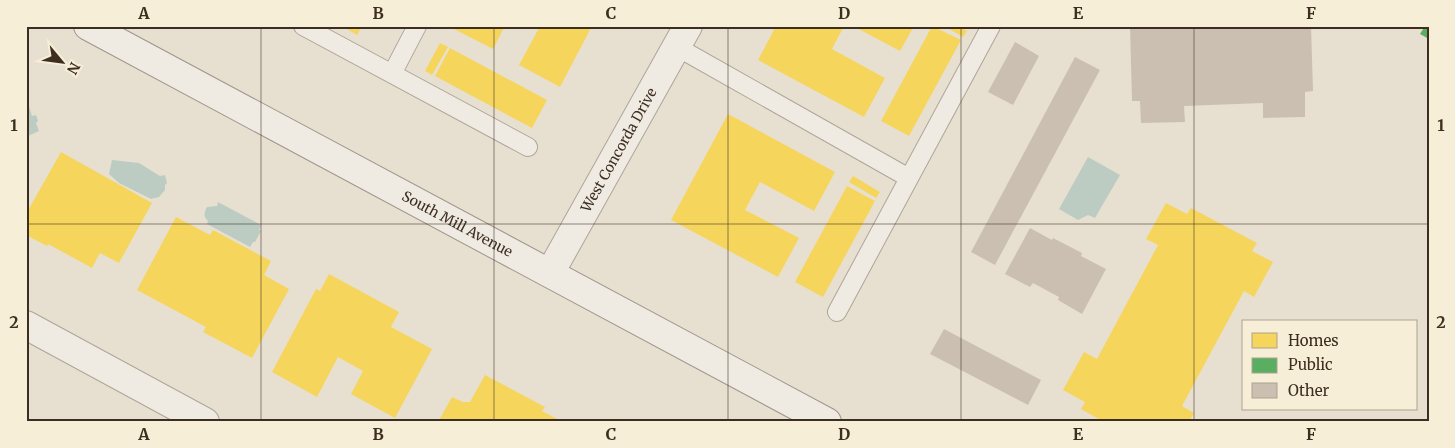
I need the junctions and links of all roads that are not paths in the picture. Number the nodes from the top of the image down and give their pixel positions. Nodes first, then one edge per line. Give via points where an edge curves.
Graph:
1 (88, 26) edge
2 (303, 26) edge
3 (417, 26) edge
4 (991, 26) edge
5 (683, 36) edge
6 (392, 74) junction
7 (528, 147) dead end
8 (909, 178) junction
9 (550, 273) junction
10 (837, 312) dead end
11 (26, 325) edge
12 (205, 422) edge
13 (827, 422) edge

1 - 9 main road, South Mill Avenue
2 - 6 lane
3 - 6 lane
4 - 8 lane
5 - 8 lane
5 - 9 main road, West Concorda Drive
6 - 7 lane
8 - 10 lane
9 - 13 main road, South Mill Avenue
11 - 12 main road

